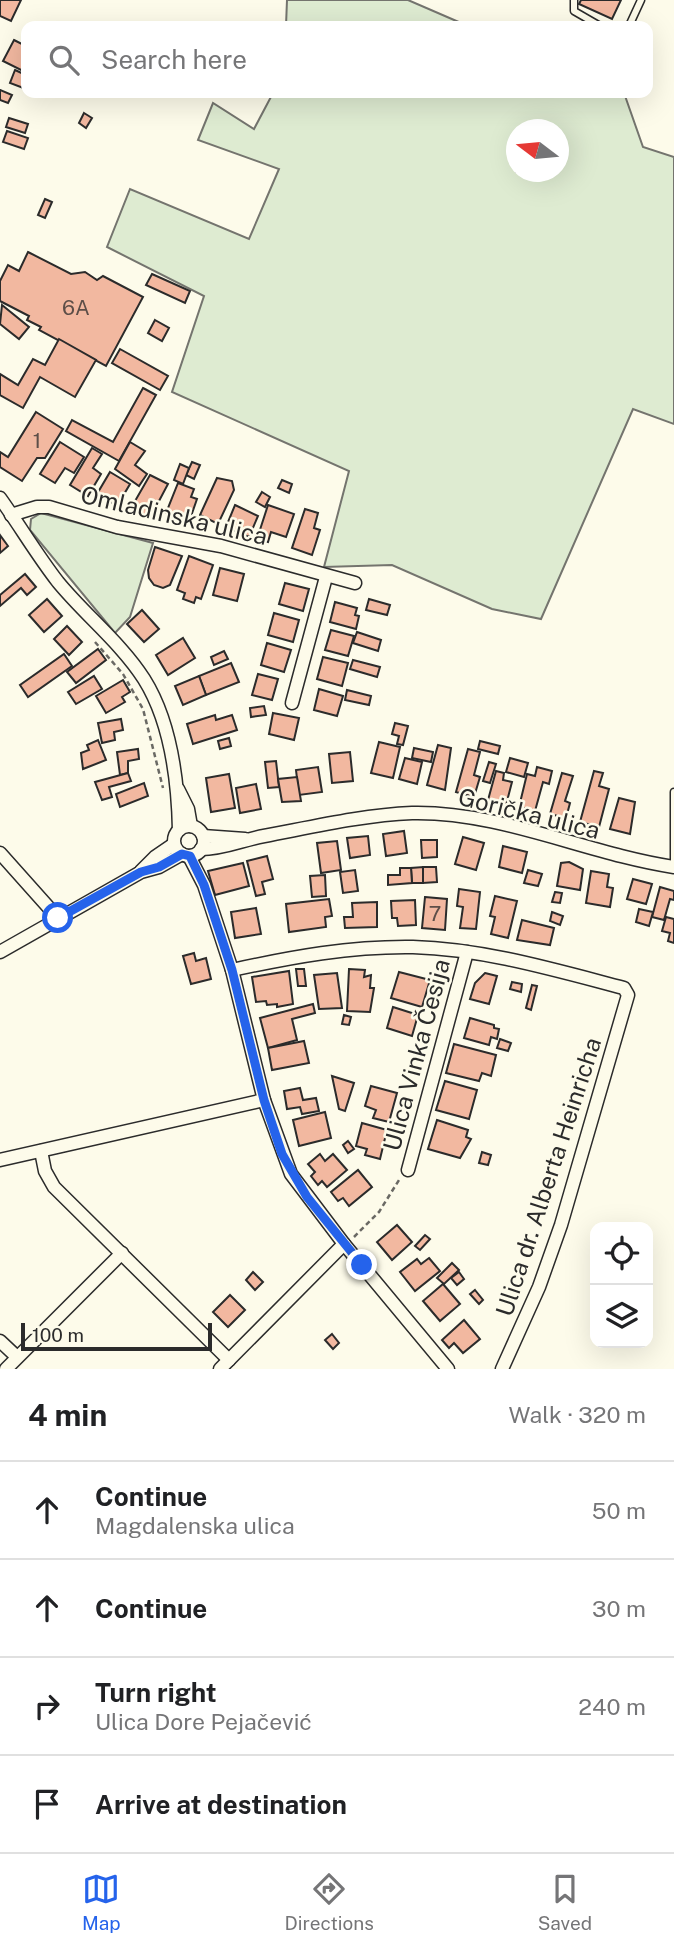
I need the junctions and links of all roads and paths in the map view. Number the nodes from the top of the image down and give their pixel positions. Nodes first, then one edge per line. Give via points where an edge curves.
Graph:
1 (574, 0) edge
2 (641, 0) edge
3 (591, 21) edge
4 (631, 21) edge
5 (0, 498) edge
6 (11, 514) junction
7 (326, 577) junction
8 (355, 583) dead end
9 (92, 638) dead end
10 (292, 703) dead end
11 (674, 792) edge
12 (164, 794) dead end
13 (185, 828) junction
14 (191, 848) junction
15 (0, 853) edge
16 (674, 867) edge
17 (58, 918) junction
18 (0, 952) edge
19 (467, 952) junction
20 (232, 970) junction
21 (628, 995) joint
22 (264, 1100) junction
23 (41, 1151) junction
24 (0, 1160) edge
25 (408, 1170) joint
26 (344, 1244) junction
27 (122, 1253) junction
28 (0, 1341) edge
29 (17, 1357) junction
30 (225, 1365) edge
31 (6, 1369) edge
32 (448, 1369) edge
33 (502, 1369) edge

1 - 3 lane via 574,11
2 - 4 lane
5 - 6 street
6 - 7 street, Omladinska ulica via 49,507 117,527 220,546
6 - 13 street via 60,583 144,680 162,722
7 - 8 street, Omladinska ulica
7 - 10 street
9 - 12 path via 123,674 144,709
11 - 16 lane
13 - 14 street
13 - 14 street
14 - 16 street, Gorička ulica via 381,816 448,814
14 - 17 street via 155,857 141,872
14 - 20 street via 205,875 204,885
15 - 17 street
17 - 18 street
19 - 20 street, Ulica Vinka Česija via 414,947 353,949
19 - 21 street, Ulica Vinka Česija via 624,988
19 - 25 street, Ulica Vinka Česija
20 - 22 street
21 - 33 street, Ulica dr. Alberta Heinricha via 561,1224
22 - 23 street
22 - 26 street via 291,1174
23 - 24 street
23 - 27 street via 54,1187
25 - 26 path via 379,1212
26 - 30 street
26 - 32 street
27 - 29 street
27 - 30 street
28 - 29 street
29 - 31 street

